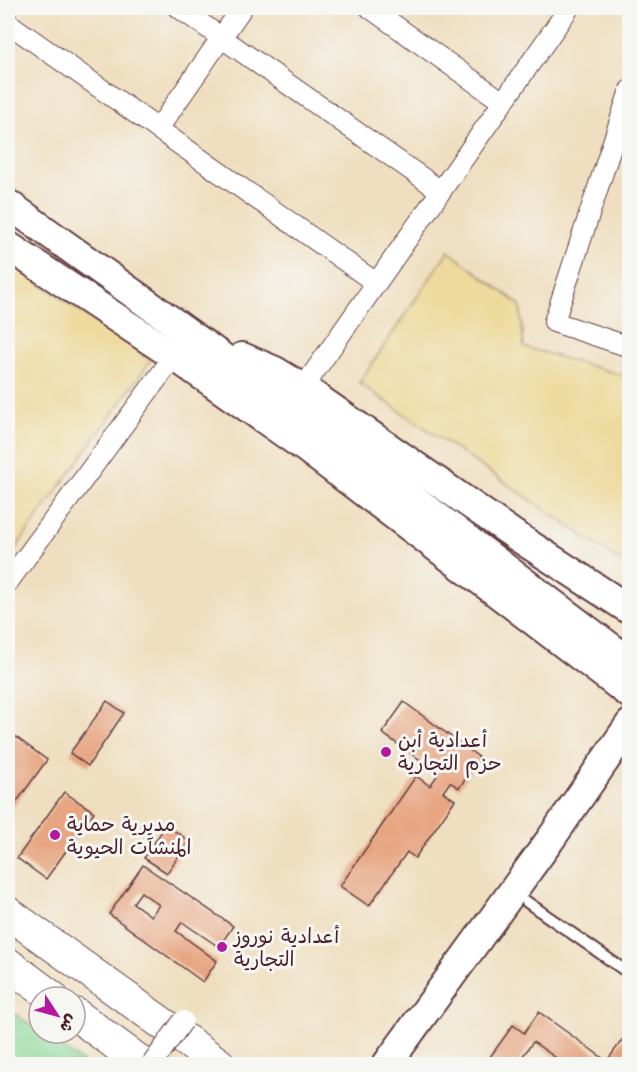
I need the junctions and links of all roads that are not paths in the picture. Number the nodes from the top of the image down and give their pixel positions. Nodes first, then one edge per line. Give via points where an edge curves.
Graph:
1 (179, 8) edge
2 (243, 8) edge
3 (370, 8) edge
4 (569, 8) edge
5 (8, 23) edge
6 (222, 37) junction
7 (630, 90) edge
8 (503, 102) junction
9 (158, 129) junction
10 (441, 191) junction
11 (8, 204) edge
12 (8, 246) edge
13 (376, 283) junction
14 (198, 339) junction
15 (630, 348) edge
16 (174, 356) junction
17 (303, 388) junction
18 (8, 582) edge
19 (630, 610) edge
20 (630, 662) edge
21 (630, 694) edge
22 (630, 724) edge
23 (630, 759) edge
24 (527, 903) junction
25 (17, 920) edge
26 (8, 953) edge
27 (8, 964) edge
28 (630, 974) edge
29 (36, 985) edge
30 (183, 1021) dead end
31 (87, 1023) edge
32 (143, 1065) edge
33 (152, 1065) edge
34 (219, 1065) edge
35 (387, 1065) edge
36 (411, 1065) edge

1 - 6 street
2 - 6 street
3 - 8 street
4 - 8 street
5 - 9 street
6 - 9 street
6 - 10 street
7 - 15 street via 554,322
8 - 10 street
9 - 13 street
10 - 13 street
11 - 14 street
12 - 16 street
13 - 17 street
14 - 17 street via 275,370
14 - 20 street
16 - 18 street
16 - 21 street via 307,449
17 - 19 street
22 - 35 street
23 - 24 street
24 - 28 lane
24 - 36 street
25 - 26 main road
25 - 34 main road
27 - 29 main road
30 - 33 street, bridge
31 - 32 main road

